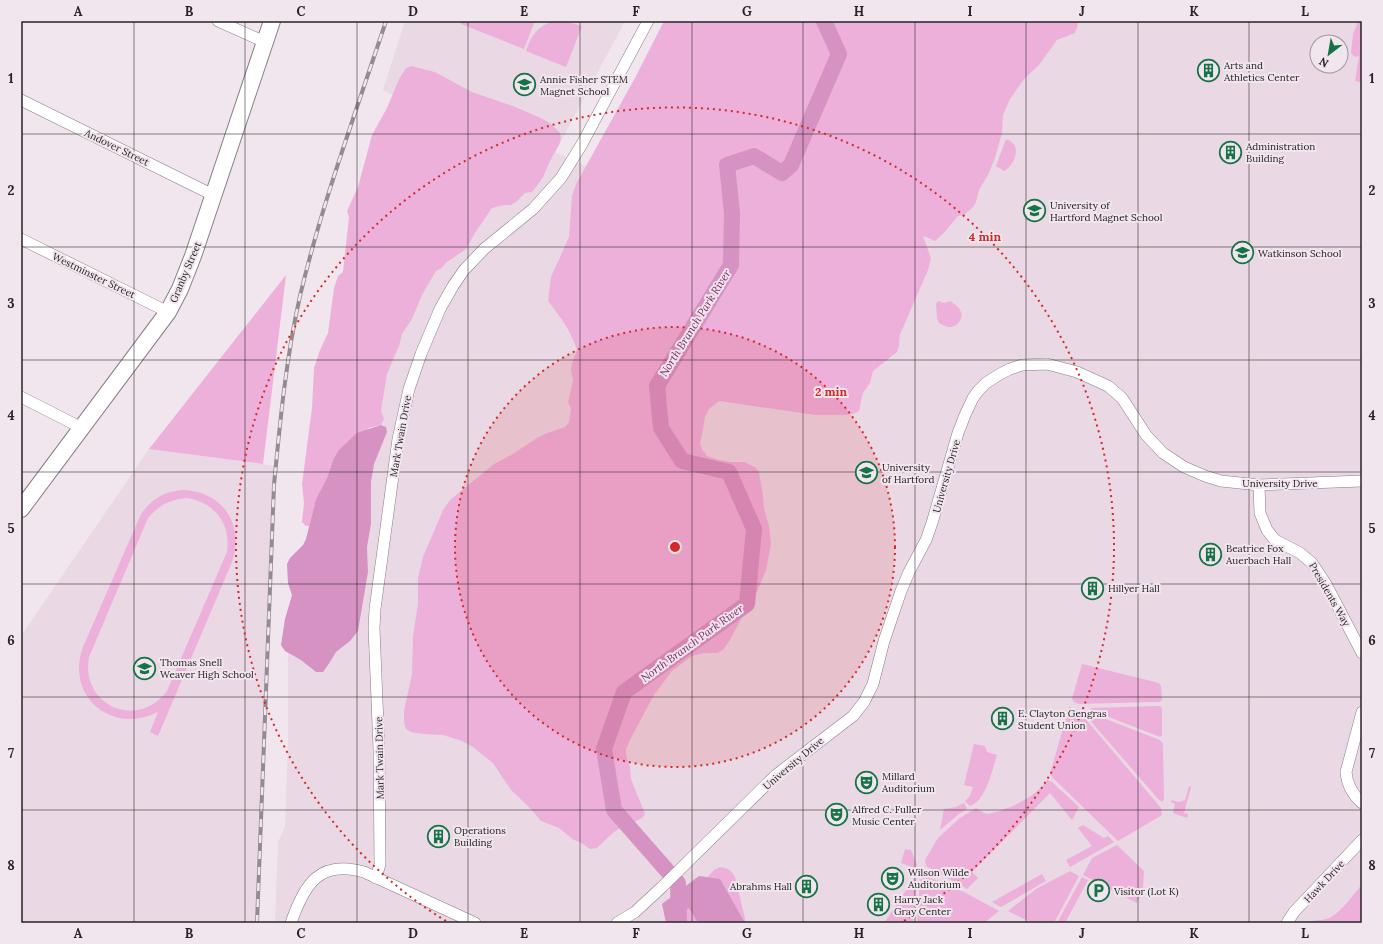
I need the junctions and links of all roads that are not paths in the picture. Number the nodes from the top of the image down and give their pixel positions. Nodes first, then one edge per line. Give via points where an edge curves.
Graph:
1 (218, 21) edge
2 (272, 21) edge
3 (648, 21) edge
4 (265, 42) junction
5 (21, 100) edge
6 (213, 195) junction
7 (21, 239) edge
8 (168, 312) junction
9 (21, 397) edge
10 (82, 428) junction
11 (1362, 481) edge
12 (1259, 485) junction
13 (21, 509) edge
14 (1362, 654) edge
15 (1362, 712) edge
16 (1362, 803) edge
17 (1362, 840) edge
18 (376, 878) junction
19 (291, 923) edge
20 (475, 923) edge
21 (617, 923) edge
22 (1288, 923) edge

1 - 4 street
2 - 4 main road, Granby Street
3 - 18 street, Mark Twain Drive via 579,151 561,178 532,209 484,249 453,286 440,309 409,389 398,439 375,609 380,849 380,864
4 - 6 main road, Granby Street
5 - 6 street, Andover Street
6 - 8 main road, Granby Street via 193,256
7 - 8 street, Westminster Street
8 - 10 main road, Granby Street
9 - 10 street
10 - 13 main road, Granby Street
11 - 12 street, University Drive
12 - 14 street, Presidents Way via 1260,513 1267,530 1275,540 1300,553 1312,563 1326,584
12 - 21 street, University Drive via 1212,478 1198,474 1176,462 1163,453 1146,435 1119,395 1108,386 1087,376 1039,364 1016,367 995,376 973,398 965,415 932,523 901,591 873,684 864,702 853,716 776,775 662,887 635,912
15 - 16 street via 1346,772 1351,790
17 - 22 street, Hawk Drive via 1294,912
18 - 19 street via 347,868 321,874 308,885 301,896
18 - 20 street

